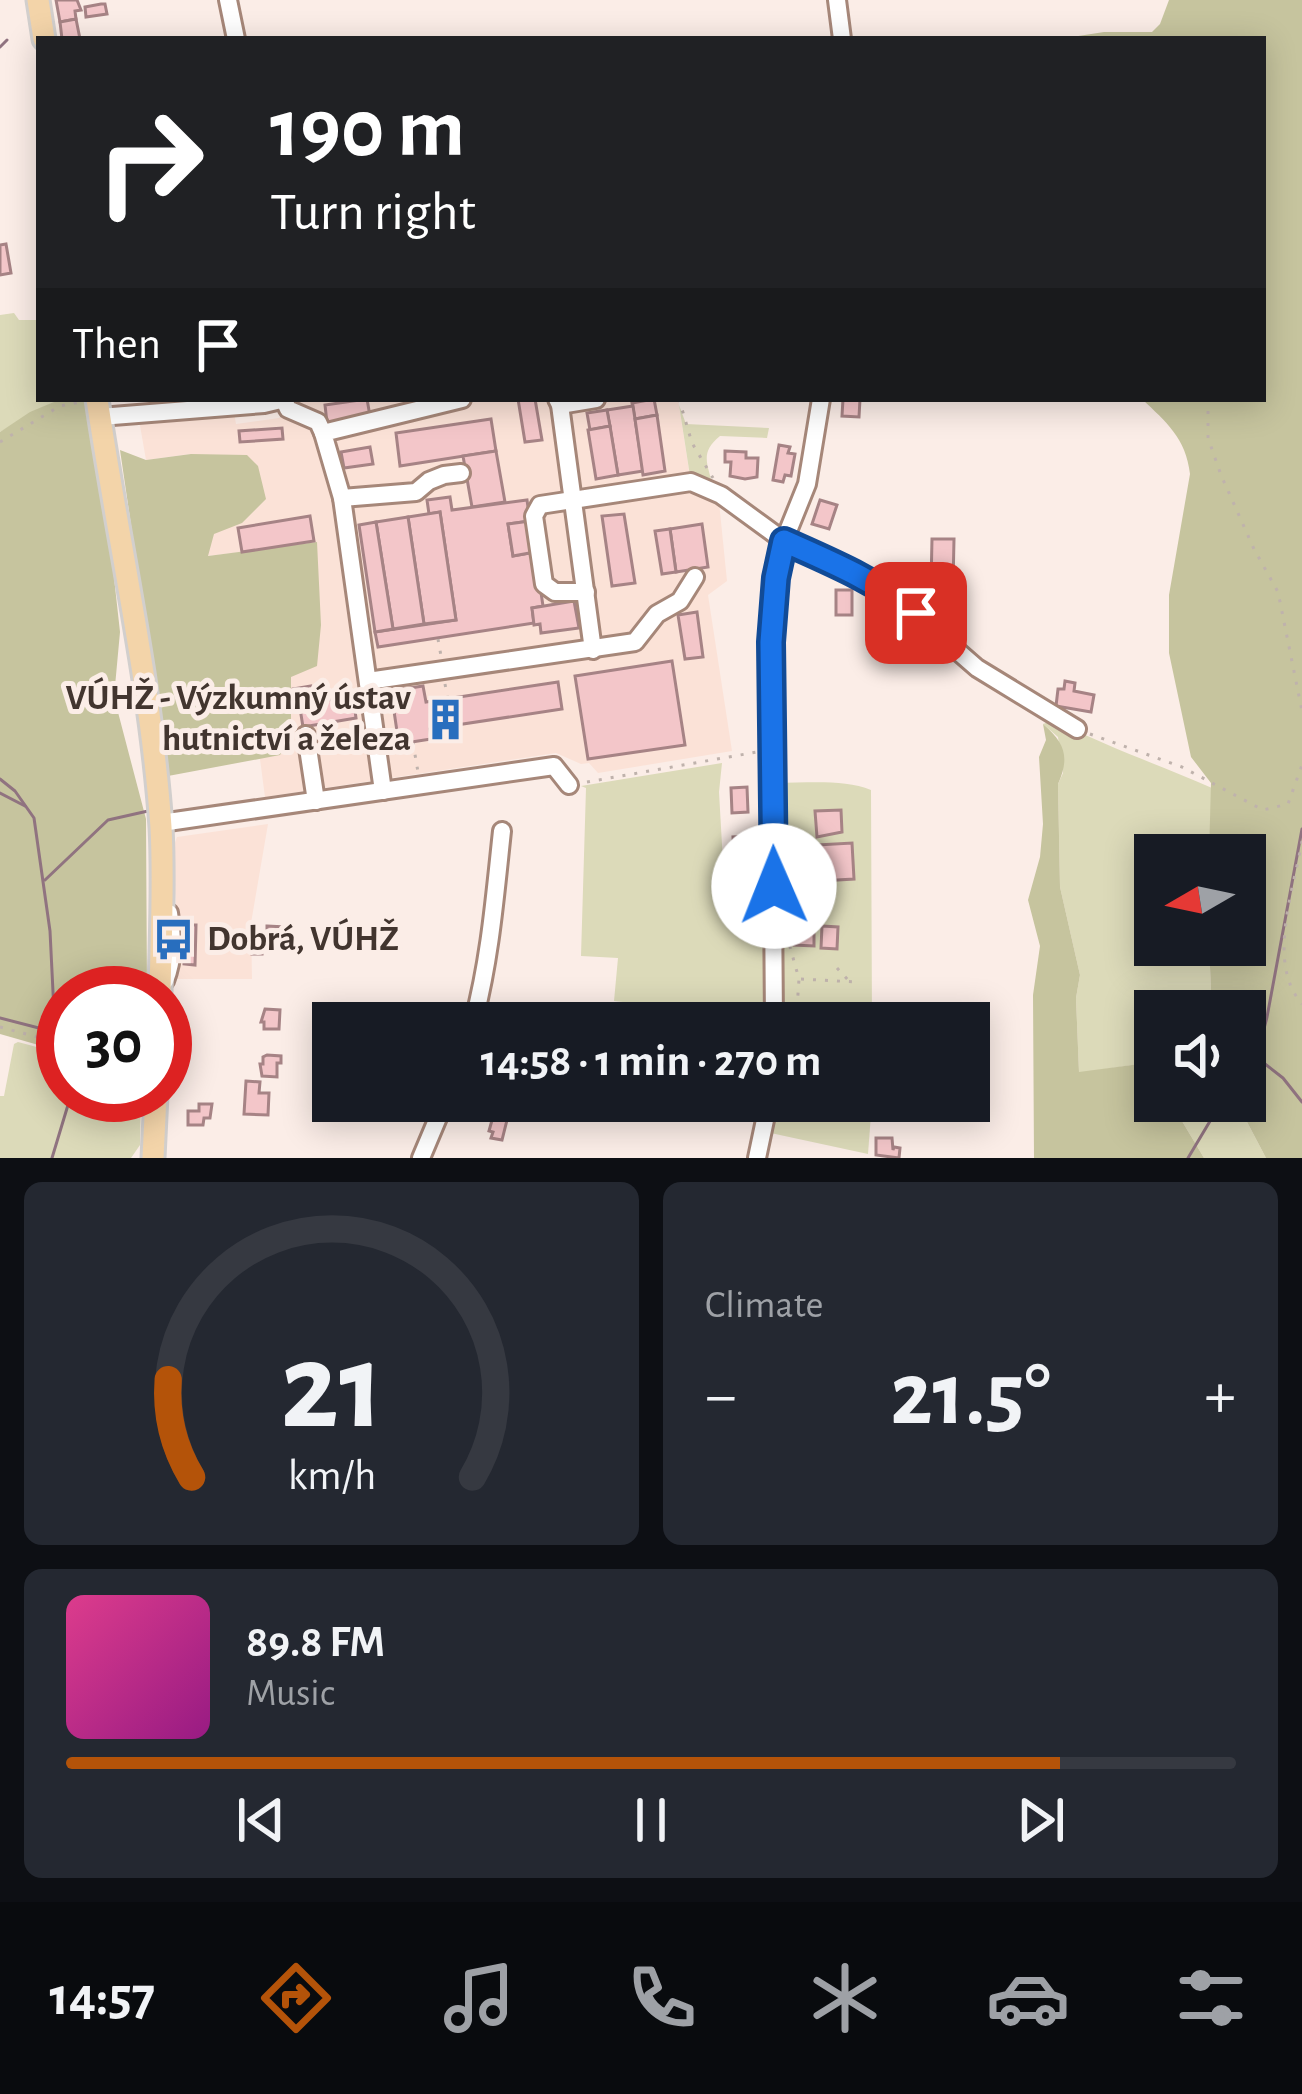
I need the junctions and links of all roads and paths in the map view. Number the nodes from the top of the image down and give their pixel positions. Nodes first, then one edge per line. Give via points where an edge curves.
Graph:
1 (38, 0) edge
2 (228, 0) edge
3 (837, 0) edge
4 (44, 36) edge
5 (235, 36) edge
6 (842, 36) edge
7 (272, 402) edge
8 (285, 402) edge
9 (450, 402) edge
10 (558, 402) edge
11 (680, 402) edge
12 (821, 402) edge
13 (1208, 402) edge
14 (97, 405) edge
15 (323, 433) junction
16 (0, 442) edge
17 (461, 473) dead end
18 (717, 484) dead end
19 (342, 498) junction
20 (573, 500) junction
21 (784, 541) junction
22 (695, 577) dead end
23 (586, 592) junction
24 (593, 650) junction
25 (368, 681) junction
26 (1302, 711) edge
27 (1077, 729) joint
28 (306, 735) dead end
29 (413, 743) dead end
30 (771, 750) junction
31 (1302, 765) edge
32 (578, 783) joint
33 (420, 786) junction
34 (383, 791) junction
35 (316, 801) junction
36 (160, 823) junction
37 (502, 831) dead end
38 (1302, 841) edge
39 (774, 922) junction
40 (161, 966) edge
41 (837, 968) dead end
42 (800, 979) junction
43 (478, 1002) edge
44 (774, 1002) edge
45 (798, 1002) edge
46 (1302, 1004) edge
47 (0, 1027) edge
48 (36, 1037) edge
49 (155, 1122) edge
50 (437, 1122) edge
51 (765, 1122) edge
52 (153, 1158) edge
53 (421, 1158) edge
54 (757, 1158) edge

1 - 4 main road
2 - 5 street
3 - 6 street
7 - 14 street
8 - 15 street
9 - 15 street
10 - 20 street
11 - 18 path
12 - 21 street via 807,484
13 - 26 path via 1208,437 1221,475 1278,592
14 - 16 path via 59,406
14 - 36 main road
15 - 19 street
17 - 19 street via 416,492
19 - 25 street
20 - 21 street via 691,482
20 - 23 street
20 - 23 street via 540,506 534,516 544,584
21 - 27 street via 892,593 977,668
21 - 30 street via 771,642
22 - 24 street via 635,642
23 - 24 street
24 - 25 street
25 - 34 street
27 - 31 path via 1182,767 1264,810 1288,804
28 - 35 street
29 - 33 path
30 - 32 path
30 - 39 street
32 - 33 street via 554,766
33 - 34 street
34 - 35 street
35 - 36 street
36 - 40 main road
37 - 43 street
38 - 46 path via 1284,929 1293,994
39 - 42 path via 790,922
39 - 44 street
41 - 42 path via 852,981
42 - 45 path
47 - 48 path
49 - 52 main road
50 - 53 street
51 - 54 street

